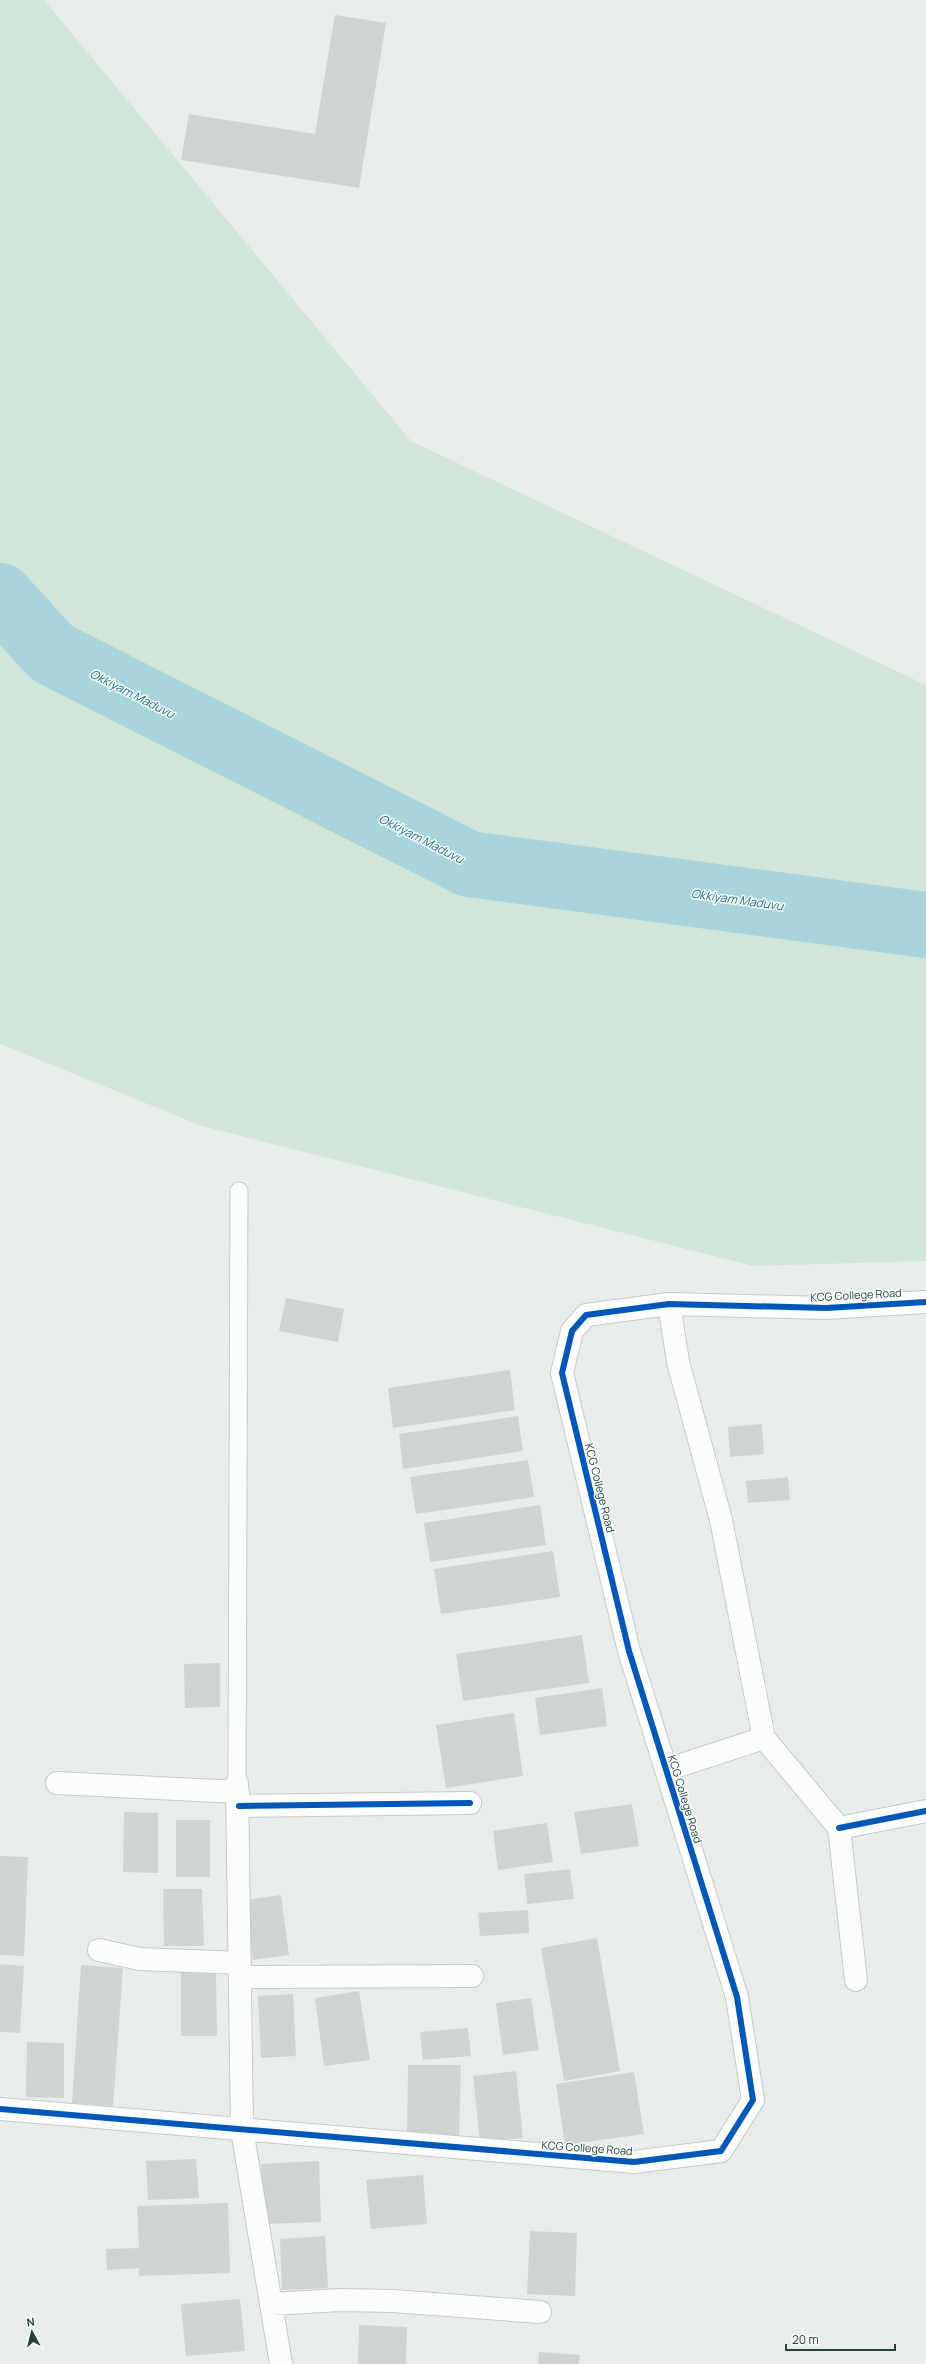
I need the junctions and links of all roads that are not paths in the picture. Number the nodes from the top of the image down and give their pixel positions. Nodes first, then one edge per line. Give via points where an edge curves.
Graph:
1 (239, 1191) dead end
2 (926, 1302) edge
3 (669, 1304) junction
4 (764, 1738) junction
5 (666, 1770) junction
6 (57, 1783) dead end
7 (238, 1793) junction
8 (470, 1803) dead end
9 (926, 1811) edge
10 (839, 1828) junction
11 (99, 1950) dead end
12 (240, 1970) junction
13 (472, 1976) dead end
14 (856, 1980) dead end
15 (0, 2109) edge
16 (242, 2130) junction
17 (271, 2304) junction
18 (540, 2312) dead end
19 (281, 2364) edge

1 - 7 lane
2 - 3 street, KCG College Road via 826,1308
3 - 4 street via 678,1362 721,1520
3 - 5 street, KCG College Road via 586,1315 572,1331 562,1373 629,1651
4 - 5 street
4 - 10 street
5 - 16 street, KCG College Road via 737,1997 753,2100 721,2151 634,2162
6 - 7 street
7 - 8 street
7 - 12 street
9 - 10 street
10 - 14 street
11 - 12 street via 140,1959
12 - 13 street
12 - 16 street
15 - 16 street
16 - 17 street
17 - 18 street via 340,2300 393,2301
17 - 19 street

